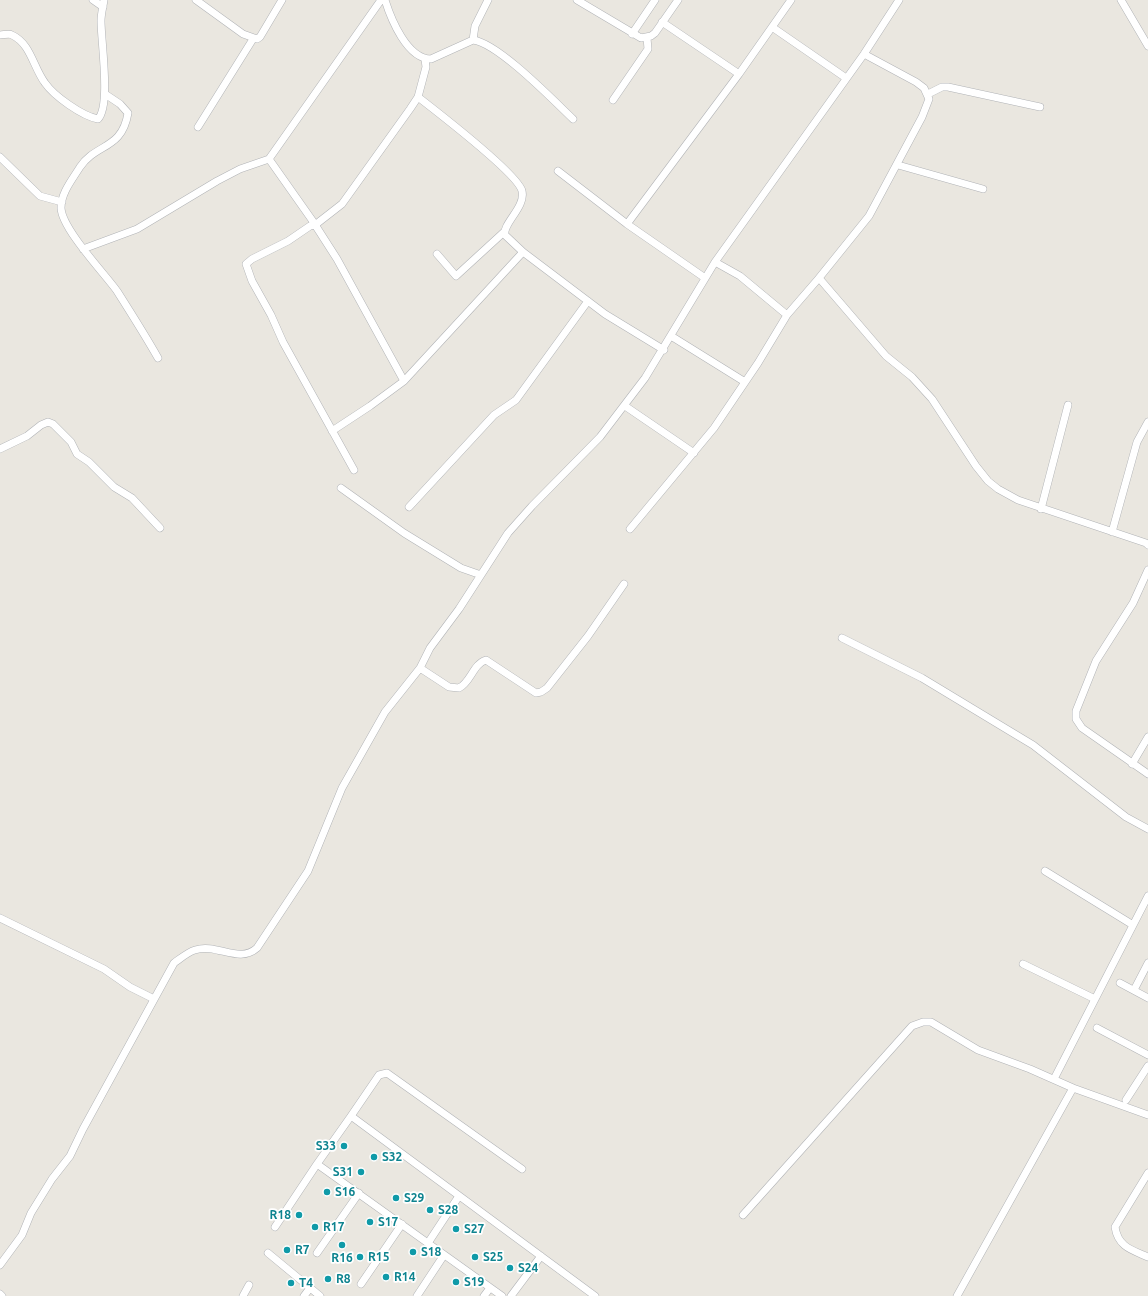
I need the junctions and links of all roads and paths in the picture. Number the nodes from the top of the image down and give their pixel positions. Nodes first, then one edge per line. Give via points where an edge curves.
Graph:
1 (94, 0) edge
2 (196, 0) edge
3 (282, 0) edge
4 (381, 0) edge
5 (385, 0) edge
6 (488, 0) edge
7 (577, 0) edge
8 (655, 0) edge
9 (678, 0) edge
10 (791, 0) edge
11 (899, 0) edge
12 (1121, 0) edge
13 (103, 4) edge
14 (662, 22) junction
15 (772, 27) junction
16 (632, 34) junction
17 (0, 35) edge
18 (647, 38) junction
19 (253, 39) junction
20 (473, 40) junction
21 (1148, 46) edge
22 (864, 54) junction
23 (425, 59) junction
24 (739, 74) junction
25 (846, 78) junction
26 (105, 94) junction
27 (928, 94) junction
28 (418, 97) junction
29 (613, 100) dead end
30 (1040, 108) dead end
31 (573, 119) dead end
32 (198, 127) dead end
33 (0, 157) edge
34 (269, 159) junction
35 (898, 165) junction
36 (558, 171) dead end
37 (983, 188) dead end
38 (62, 202) junction
39 (627, 224) junction
40 (315, 225) junction
41 (504, 232) junction
42 (83, 248) junction
43 (523, 252) junction
44 (437, 254) dead end
45 (715, 262) junction
46 (705, 278) junction
47 (819, 278) junction
48 (588, 301) junction
49 (787, 315) junction
50 (671, 336) junction
51 (664, 350) junction
52 (158, 358) dead end
53 (404, 381) junction
54 (745, 382) junction
55 (1068, 405) dead end
56 (625, 406) junction
57 (1148, 421) edge
58 (332, 431) junction
59 (0, 449) edge
60 (694, 453) junction
61 (354, 470) dead end
62 (341, 488) dead end
63 (409, 507) dead end
64 (1041, 509) junction
65 (160, 528) dead end
66 (630, 530) dead end
67 (1112, 532) junction
68 (1148, 545) edge
69 (1148, 570) edge
70 (481, 575) junction
71 (624, 584) dead end
72 (842, 638) dead end
73 (420, 668) junction
74 (1148, 736) edge
75 (1132, 764) junction
76 (1148, 774) edge
77 (1148, 829) edge
78 (1045, 872) dead end
79 (1148, 896) edge
80 (0, 918) edge
81 (1133, 925) junction
82 (1148, 963) edge
83 (1023, 964) dead end
84 (1120, 983) dead end
85 (1134, 990) junction
86 (1148, 998) edge
87 (154, 999) junction
88 (1095, 999) junction
89 (1097, 1028) dead end
90 (1148, 1055) edge
91 (1148, 1066) edge
92 (1054, 1079) junction
93 (1073, 1088) junction
94 (1126, 1100) dead end
95 (1148, 1115) edge
96 (351, 1116) junction
97 (317, 1164) junction
98 (522, 1169) dead end
99 (1148, 1173) edge
100 (359, 1193) junction
101 (460, 1196) junction
102 (743, 1215) dead end
103 (402, 1224) junction
104 (275, 1227) dead end
105 (428, 1243) junction
106 (268, 1253) dead end
107 (317, 1253) dead end
108 (444, 1255) junction
109 (541, 1256) junction
110 (1148, 1258) edge
111 (0, 1265) edge
112 (361, 1284) dead end
113 (249, 1285) dead end
114 (310, 1288) junction
115 (490, 1288) junction
116 (243, 1296) edge
117 (304, 1296) edge
118 (320, 1296) edge
119 (417, 1296) edge
120 (484, 1296) edge
121 (502, 1296) edge
122 (511, 1296) edge
123 (595, 1296) edge
124 (957, 1296) edge

1 - 13 street
2 - 19 street
3 - 19 street via 260,37
4 - 34 street
5 - 23 street via 398,32 416,53
6 - 20 street via 474,26
7 - 16 street
8 - 16 street
9 - 14 street
10 - 15 street
11 - 22 street
12 - 21 street
13 - 26 street via 101,19
14 - 18 street
14 - 24 street
15 - 24 street
15 - 25 street
16 - 18 street
17 - 26 street via 11,34 15,37 29,51 45,84 88,116 99,118
18 - 29 street via 648,49
19 - 32 street
20 - 23 street via 443,55
20 - 31 street via 494,49
22 - 25 street
22 - 27 street via 916,82
23 - 28 street via 426,67
24 - 39 street
25 - 45 street
26 - 38 street via 128,113 123,132 114,142 82,164 69,183
27 - 30 street via 948,87
27 - 35 street via 928,103
28 - 40 street via 342,204
28 - 41 street via 471,139 522,189 522,198
33 - 38 street via 40,196
34 - 40 street
34 - 42 street via 229,175 137,229
35 - 37 street
35 - 47 street via 869,216
36 - 39 street
38 - 42 street via 61,209 66,220
39 - 46 street
40 - 53 street
40 - 58 street via 246,264 283,342
41 - 43 street via 505,236
41 - 44 street via 456,276
42 - 52 street via 116,289
43 - 48 street
43 - 53 street
45 - 46 street
45 - 49 street via 740,276
46 - 50 street
47 - 49 street
47 - 64 street via 886,356 912,377 932,399 988,481 998,490
48 - 51 street via 612,319
48 - 63 street via 516,400 494,415
49 - 54 street
50 - 51 street
50 - 54 street
51 - 56 street
53 - 58 street
54 - 60 street
55 - 64 street
56 - 60 street
56 - 70 street via 600,437 508,533
57 - 67 street via 1135,447
58 - 61 street
59 - 65 street via 27,436 41,425 48,422 54,424 71,442 77,454 89,462 109,484 132,498
60 - 66 street
62 - 70 street via 404,533 464,570
64 - 67 street
67 - 68 street
69 - 75 street via 1134,603 1096,662 1076,711 1076,719 1082,728
70 - 73 street via 430,648
71 - 73 street via 588,636 547,688 541,692 536,693 486,660 479,663 459,688 449,686
72 - 77 street via 922,678 1013,733 1126,816
73 - 87 street via 369,739 342,788 308,871 257,948 251,953 238,955 215,948 196,950 174,963
74 - 75 street
75 - 76 street
78 - 81 street
79 - 81 street
80 - 87 street via 104,970
81 - 88 street
82 - 85 street
83 - 88 street
84 - 85 street
85 - 86 street
87 - 111 street via 70,1156 52,1179 31,1213 22,1235
88 - 92 street
89 - 90 street
91 - 94 street
92 - 93 street
92 - 102 street via 988,1055 931,1022 912,1026
93 - 95 street
93 - 124 street
96 - 97 street
96 - 98 street via 379,1075 386,1073
96 - 101 street
97 - 100 street
97 - 104 street
99 - 110 street via 1115,1227 1122,1244
100 - 103 street
100 - 107 street
101 - 105 street
101 - 109 street
103 - 105 street
103 - 112 street
105 - 108 street
106 - 114 street
108 - 115 street
108 - 119 street
109 - 122 street
109 - 123 street
113 - 116 street
114 - 117 street
114 - 118 street
115 - 120 street
115 - 121 street

